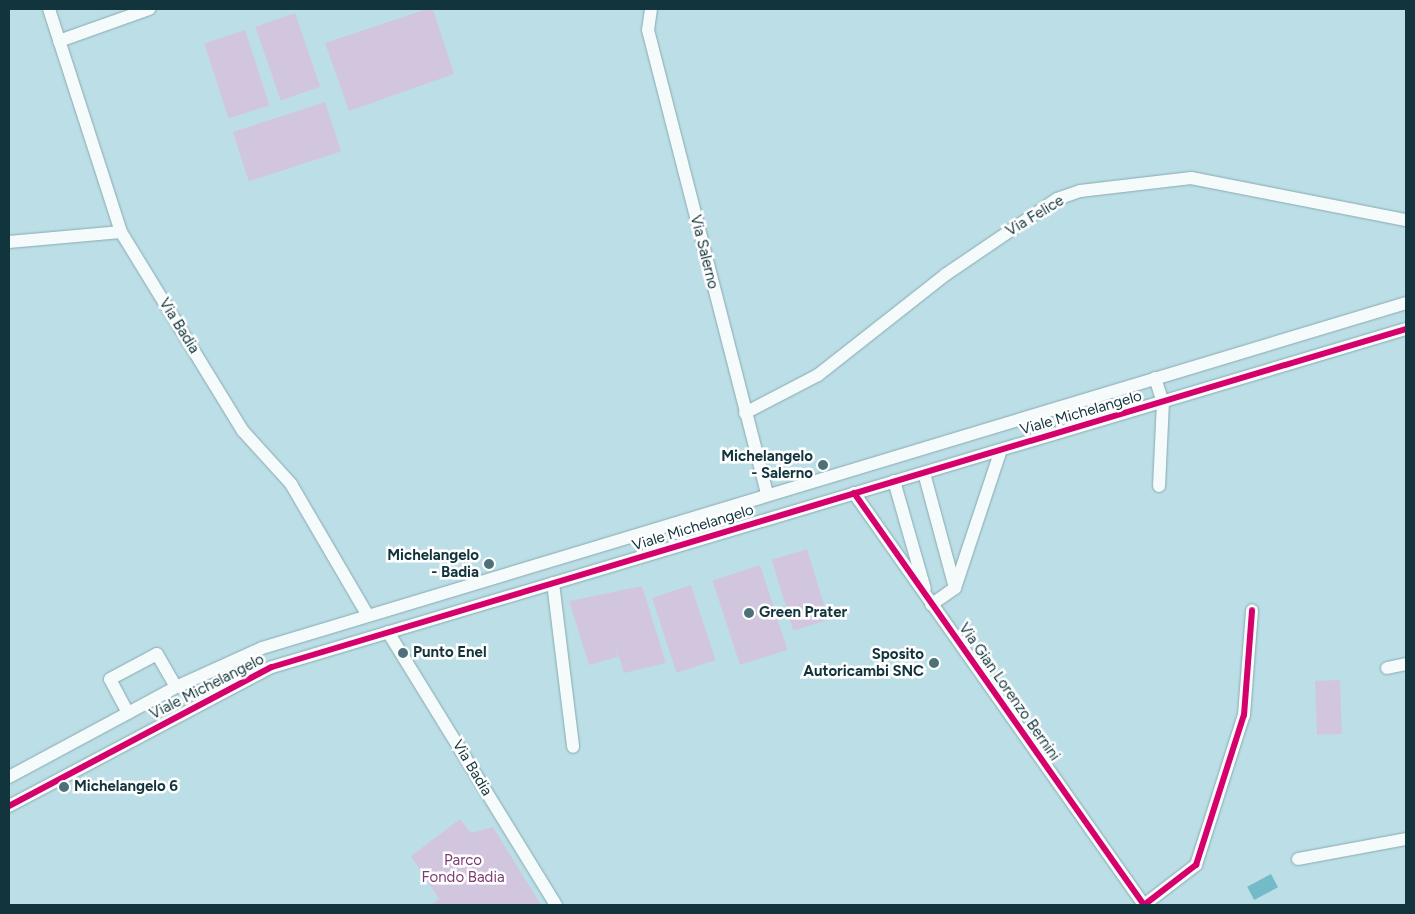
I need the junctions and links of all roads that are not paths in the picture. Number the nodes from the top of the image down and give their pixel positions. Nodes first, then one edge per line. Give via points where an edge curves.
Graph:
1 (49, 9) edge
2 (149, 9) edge
3 (651, 9) edge
4 (59, 41) junction
5 (1406, 220) edge
6 (120, 232) junction
7 (9, 242) edge
8 (1406, 303) edge
9 (1406, 329) edge
10 (1155, 378) junction
11 (1163, 402) junction
12 (745, 412) junction
13 (1001, 450) junction
14 (924, 473) junction
15 (894, 481) junction
16 (1159, 486) dead end
17 (854, 493) junction
18 (767, 494) junction
19 (662, 525) junction
20 (669, 548) junction
21 (554, 583) junction
22 (955, 588) junction
23 (929, 602) junction
24 (1252, 610) dead end
25 (367, 614) junction
26 (388, 632) junction
27 (1406, 664) edge
28 (1387, 668) dead end
29 (176, 687) junction
30 (128, 713) junction
31 (573, 747) dead end
32 (9, 777) edge
33 (9, 806) edge
34 (1406, 839) edge
35 (1298, 859) dead end
36 (1138, 903) edge
37 (556, 905) edge

1 - 4 street, Via Badia
2 - 4 street
3 - 12 street, Via Salerno via 648,30
4 - 6 street, Via Badia
5 - 12 street, Via Felice via 1191,178 1080,191 1058,200 945,275 830,367
6 - 7 street
6 - 25 street, Via Badia via 243,431 291,484
8 - 10 street, Viale Michelangelo
9 - 11 street, Viale Michelangelo
10 - 11 street
10 - 18 street, Viale Michelangelo
11 - 13 street, Viale Michelangelo
11 - 16 street
12 - 18 street, Via Salerno
13 - 14 street, Viale Michelangelo
13 - 22 street
14 - 15 street, Viale Michelangelo
14 - 22 street
15 - 17 street, Viale Michelangelo
15 - 23 street, Via Gian Lorenzo Bernini
17 - 20 street, Viale Michelangelo
17 - 23 street, Via Gian Lorenzo Bernini
18 - 19 street, Viale Michelangelo
19 - 20 street
19 - 25 street, Viale Michelangelo
20 - 21 street, Viale Michelangelo
21 - 26 street, Viale Michelangelo
21 - 31 street
22 - 23 street
23 - 36 street, Via Gian Lorenzo Bernini
24 - 36 street via 1244,715 1196,865
25 - 29 street, Viale Michelangelo via 238,656
26 - 33 street, Viale Michelangelo via 242,680
26 - 37 street, Via Badia
27 - 28 street
29 - 30 street, Viale Michelangelo
29 - 30 street via 158,654 110,679
30 - 32 street, Viale Michelangelo
34 - 35 street

